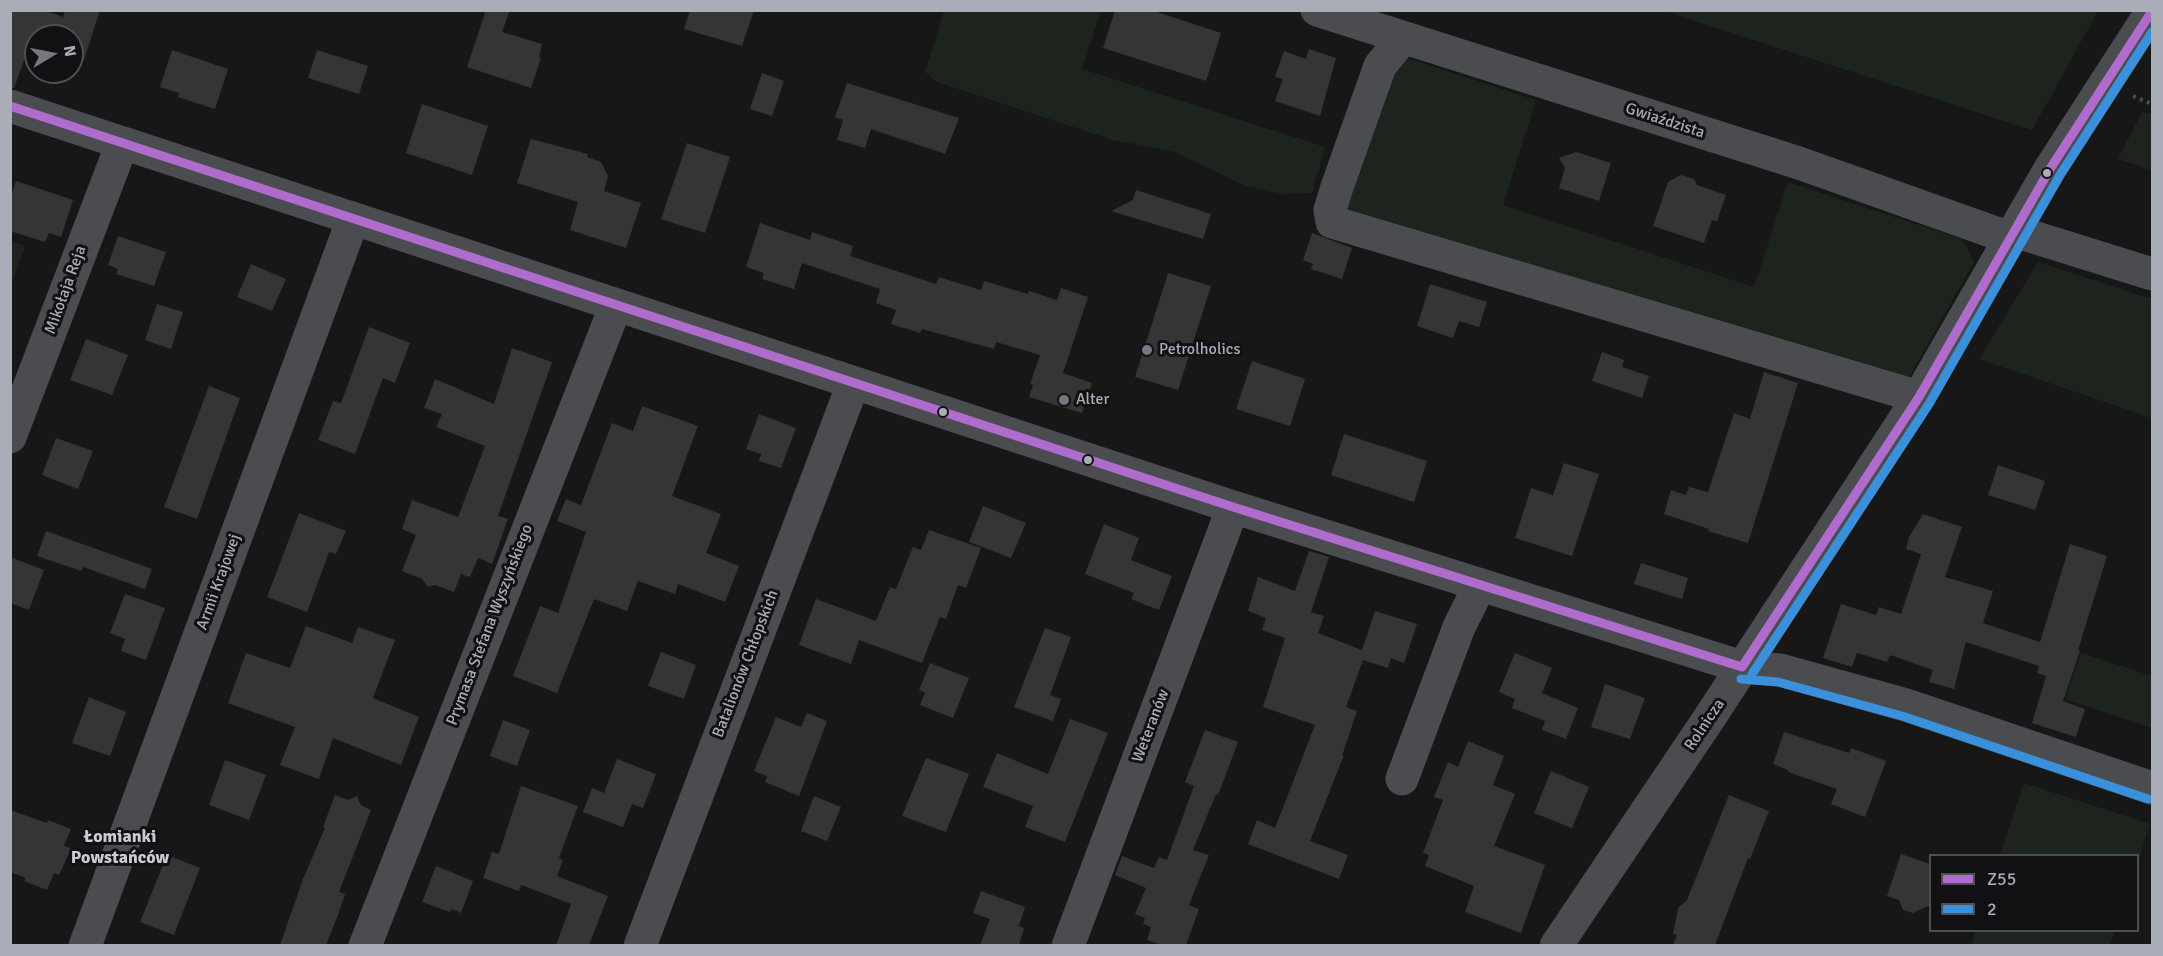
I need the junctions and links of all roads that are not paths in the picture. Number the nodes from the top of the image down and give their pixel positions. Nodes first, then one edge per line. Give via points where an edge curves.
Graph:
1 (1317, 10) edge
2 (2152, 11) edge
3 (1403, 38) junction
4 (10, 106) edge
5 (122, 144) junction
6 (353, 219) junction
7 (2012, 234) junction
8 (2152, 274) edge
9 (616, 305) junction
10 (853, 384) junction
11 (1919, 398) junction
12 (10, 436) edge
13 (1233, 507) junction
14 (1480, 585) junction
15 (1742, 667) junction
16 (1402, 779) dead end
17 (2152, 788) edge
18 (85, 945) edge
19 (365, 945) edge
20 (640, 945) edge
21 (1068, 945) edge
22 (1556, 945) edge

1 - 3 street, Gwiaździsta
2 - 7 street, Rolnicza
3 - 7 street, Gwiaździsta
3 - 11 street via 1380,66 1336,187 1330,210 1332,222
4 - 5 street
5 - 6 street
5 - 12 street, Mikołaja Reja
6 - 9 street
6 - 18 street, Armii Krajowej
7 - 8 street, Gwiaździsta
7 - 11 street, Rolnicza
9 - 10 street
9 - 19 street, Prymasa Stefana Wyszyńskiego
10 - 13 street
10 - 20 street, Batalionów Chłopskich
11 - 15 street, Rolnicza
13 - 14 street
13 - 21 street, Weteranów
14 - 15 street
14 - 16 street via 1459,627
15 - 17 street via 1780,670 1906,705
15 - 22 street, Rolnicza

